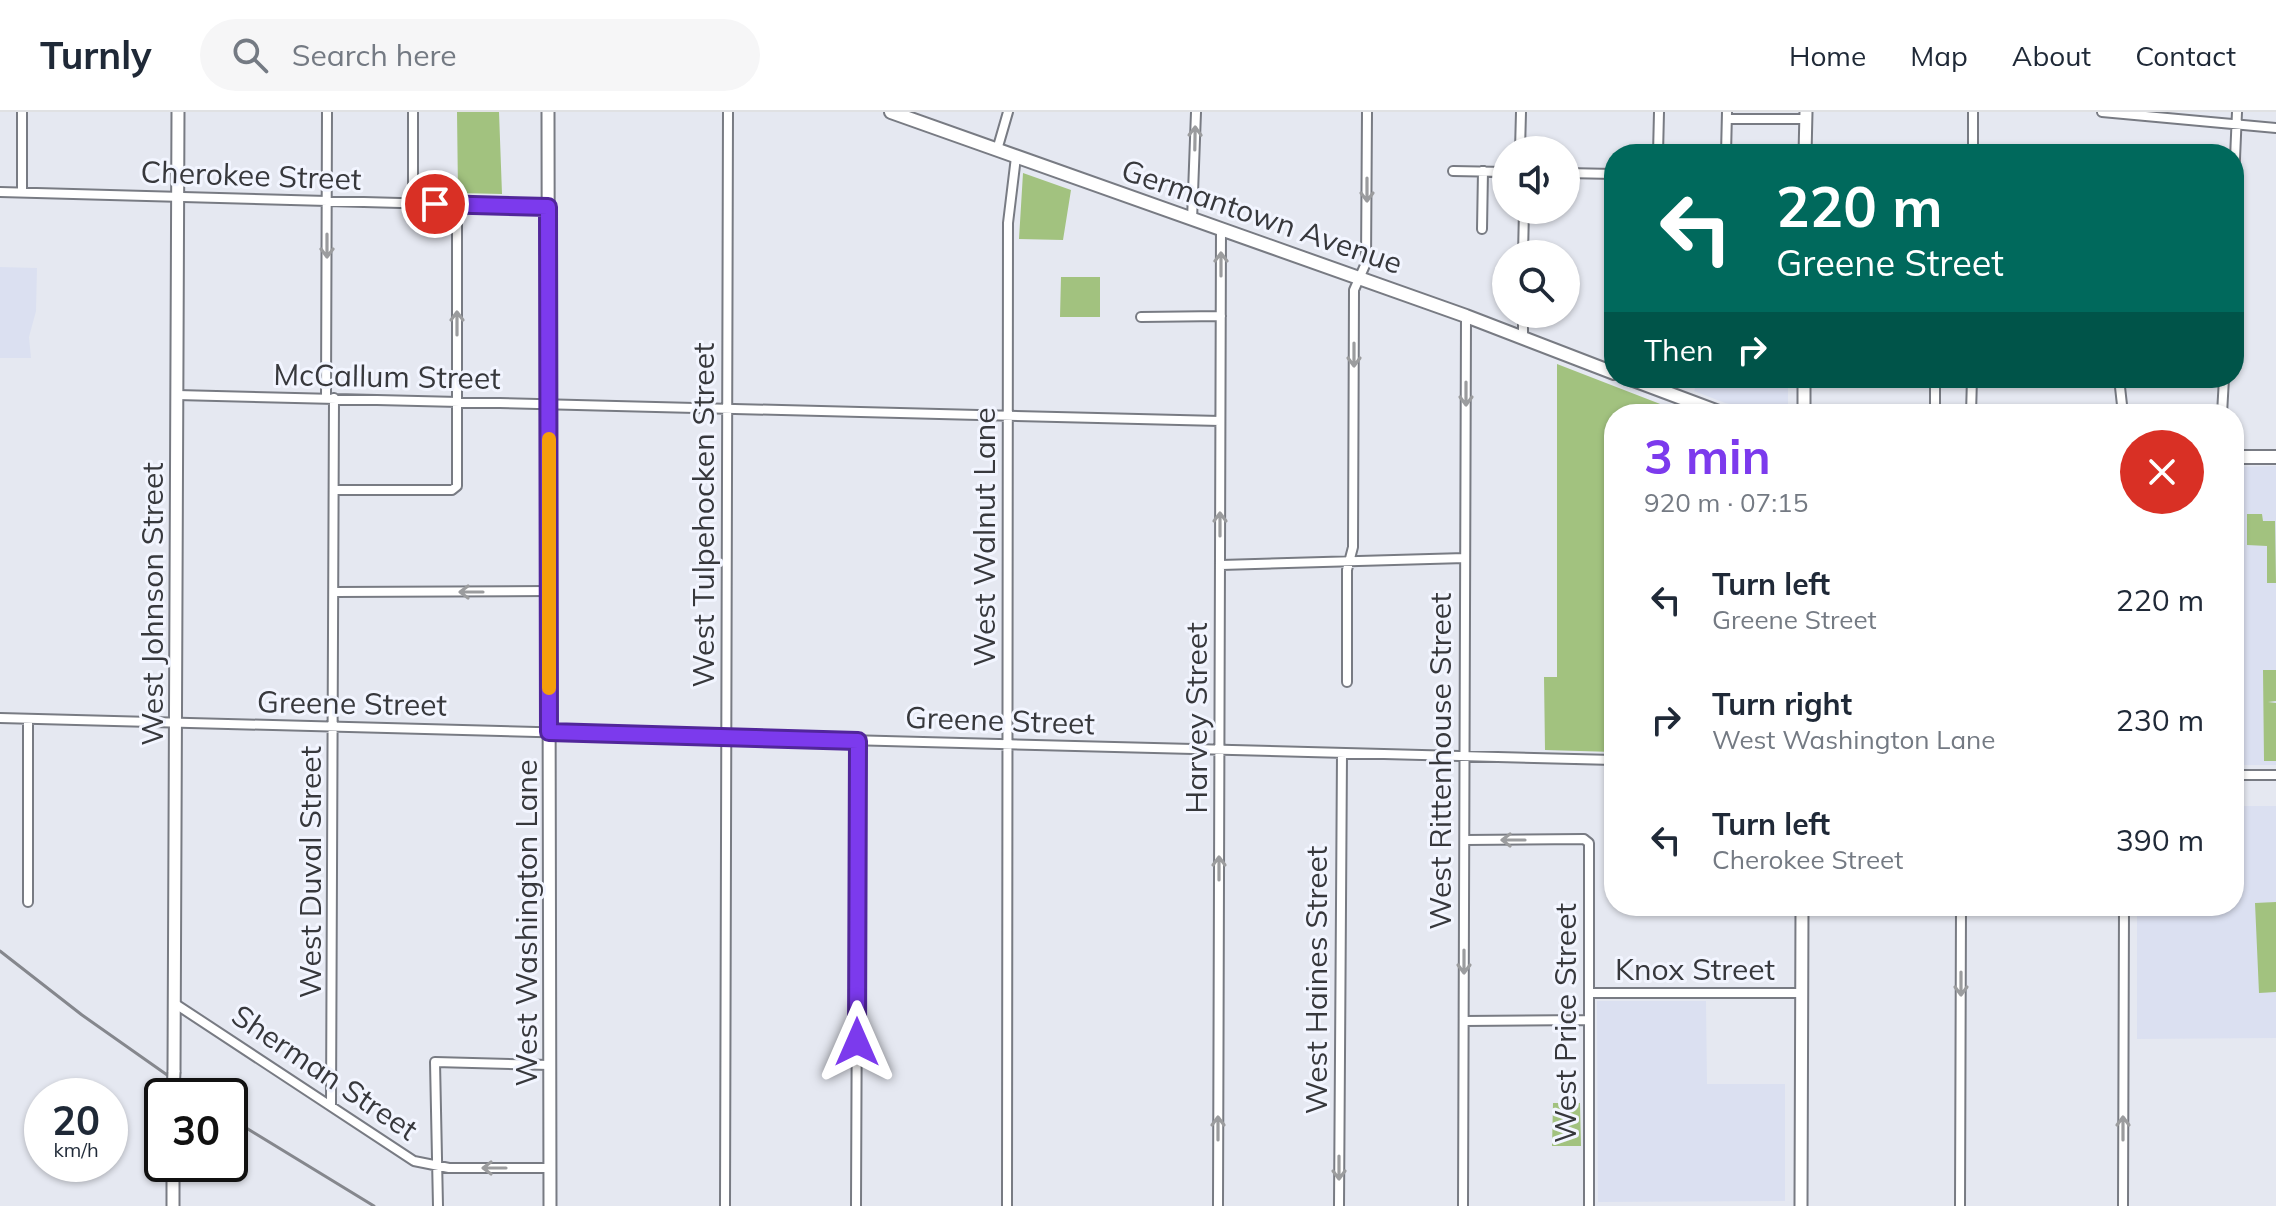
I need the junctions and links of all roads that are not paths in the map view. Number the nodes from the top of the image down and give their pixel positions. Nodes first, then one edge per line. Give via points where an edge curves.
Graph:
1 (22, 112) edge
2 (178, 112) edge
3 (327, 112) edge
4 (413, 112) edge
5 (548, 112) edge
6 (728, 112) edge
7 (891, 112) edge
8 (1008, 112) edge
9 (1196, 112) edge
10 (1367, 112) edge
11 (1521, 112) edge
12 (1659, 112) edge
13 (1973, 112) edge
14 (2102, 112) edge
15 (2237, 112) edge
16 (1727, 115) edge
17 (1806, 115) edge
18 (915, 116) edge
19 (2237, 124) junction
20 (2276, 128) edge
21 (1520, 136) edge
22 (1658, 144) edge
23 (1726, 144) edge
24 (1805, 144) edge
25 (1973, 144) edge
26 (2236, 144) edge
27 (997, 150) junction
28 (1016, 157) junction
29 (1453, 171) dead end
30 (1483, 171) junction
31 (1492, 171) edge
32 (1580, 173) edge
33 (1604, 174) edge
34 (0, 192) edge
35 (22, 192) junction
36 (178, 197) junction
37 (327, 201) junction
38 (413, 203) junction
39 (457, 205) junction
40 (548, 207) junction
41 (1192, 220) junction
42 (1482, 229) dead end
43 (1221, 230) junction
44 (1358, 278) junction
45 (1221, 316) junction
46 (1466, 316) junction
47 (1141, 317) dead end
48 (1523, 328) edge
49 (1523, 337) junction
50 (1604, 369) edge
51 (1656, 388) edge
52 (177, 395) junction
53 (330, 398) junction
54 (457, 401) junction
55 (549, 404) junction
56 (1698, 404) edge
57 (727, 408) junction
58 (1008, 415) junction
59 (1220, 421) junction
60 (2244, 457) edge
61 (2276, 457) edge
62 (335, 490) junction
63 (1465, 558) junction
64 (1350, 561) junction
65 (1221, 565) junction
66 (549, 591) junction
67 (335, 592) junction
68 (1347, 682) dead end
69 (0, 718) edge
70 (28, 719) junction
71 (175, 723) junction
72 (334, 727) junction
73 (549, 732) junction
74 (726, 737) junction
75 (858, 741) junction
76 (1008, 745) junction
77 (1219, 750) junction
78 (1342, 754) junction
79 (1465, 757) junction
80 (1604, 760) edge
81 (2244, 775) edge
82 (2276, 775) edge
83 (1465, 840) junction
84 (28, 902) dead end
85 (1802, 916) edge
86 (1961, 916) edge
87 (2124, 916) edge
88 (1589, 993) junction
89 (1801, 993) junction
90 (174, 1003) junction
91 (1589, 1020) junction
92 (1464, 1021) junction
93 (550, 1065) junction
94 (174, 1078) edge
95 (331, 1106) junction
96 (437, 1167) junction
97 (550, 1168) junction
98 (173, 1182) edge
99 (173, 1206) edge
100 (438, 1206) edge
101 (550, 1206) edge
102 (725, 1206) edge
103 (856, 1206) edge
104 (1007, 1206) edge
105 (1218, 1206) edge
106 (1339, 1206) edge
107 (1463, 1206) edge
108 (1589, 1206) edge
109 (1801, 1206) edge
110 (1960, 1206) edge
111 (2123, 1206) edge

1 - 35 street
2 - 36 street, West Johnson Street
3 - 37 street, West Duval Street
4 - 38 street
5 - 40 street, West Washington Lane
6 - 57 street, West Tulpehocken Street
7 - 18 main road, Germantown Avenue
8 - 27 street
41 -> 9 street
10 -> 44 street via 1366,263
11 - 21 street
12 - 22 street
13 - 25 street
14 - 19 street
15 - 19 street
16 - 17 street
16 - 23 street
17 - 24 street
18 - 27 main road, Germantown Avenue
19 - 20 street
19 - 26 street
27 - 28 main road, Germantown Avenue
28 - 41 main road, Germantown Avenue
28 - 58 street, West Walnut Lane via 1008,210
29 - 30 street
30 - 31 street
30 - 42 street
32 - 33 street
34 - 35 street, Cherokee Street
35 - 36 street, Cherokee Street
36 - 37 street, Cherokee Street
36 - 52 street, West Johnson Street
37 - 38 street, Cherokee Street
37 -> 53 street, West Duval Street
38 - 39 street, Cherokee Street
39 - 40 street, Cherokee Street
54 -> 39 street
40 - 55 street, West Washington Lane
41 - 43 main road, Germantown Avenue
43 - 44 main road, Germantown Avenue
45 -> 43 street, Harvey Street
44 - 46 main road, Germantown Avenue
44 -> 64 street
45 - 47 street
45 - 59 street, Harvey Street
46 - 49 main road, Germantown Avenue
46 -> 63 street, West Rittenhouse Street
48 - 49 street
49 - 50 main road, Germantown Avenue
51 - 56 main road
52 - 53 street, McCallum Street
52 - 71 street, West Johnson Street
53 - 54 street, McCallum Street
53 - 62 street, West Duval Street
54 - 55 street, McCallum Street
54 - 62 street via 455,489
55 - 57 street, McCallum Street
55 - 66 street, West Washington Lane
57 - 58 street, McCallum Street
57 - 74 street, West Tulpehocken Street
58 - 59 street, McCallum Street
58 - 76 street, West Walnut Lane
65 -> 59 street, Harvey Street
60 - 61 main road
62 - 67 street, West Duval Street
63 - 64 street
63 - 79 street, West Rittenhouse Street
64 - 65 street
64 - 68 street
65 - 77 street, Harvey Street
66 -> 67 street
66 - 73 street, West Washington Lane
67 - 72 street, West Duval Street
69 - 70 street, Greene Street
70 - 71 street, Greene Street
70 - 84 street
71 - 72 street, Greene Street
71 - 90 street, West Johnson Street
72 - 73 street, Greene Street
72 - 95 street, West Duval Street
73 - 74 street, Greene Street
73 - 93 street, West Washington Lane
74 - 75 street, Greene Street
74 - 102 street, West Tulpehocken Street
75 - 76 street, Greene Street
75 - 103 street
76 - 77 street, Greene Street
76 - 104 street, West Walnut Lane
77 - 78 street, Greene Street
105 -> 77 street, Harvey Street
78 - 79 street, Greene Street
78 -> 106 street, West Haines Street
79 - 80 street, Greene Street
79 - 83 street, West Rittenhouse Street
81 - 82 street
88 -> 83 street, West Price Street via 1588,841
83 -> 92 street, West Rittenhouse Street
85 - 89 street
86 -> 110 street
111 -> 87 street
88 - 89 street, Knox Street
88 - 91 street, West Price Street
89 - 109 street
90 - 94 street, West Johnson Street, bridge
90 - 95 street, Sherman Street
91 - 92 street, Knox Street
91 - 108 street, West Price Street
92 - 107 street, West Rittenhouse Street
93 - 96 street via 435,1062
93 - 97 street, West Washington Lane
95 - 96 street, Sherman Street via 404,1155
97 -> 96 street, Sherman Street
96 - 100 street
97 - 101 street, West Washington Lane
98 - 99 street

